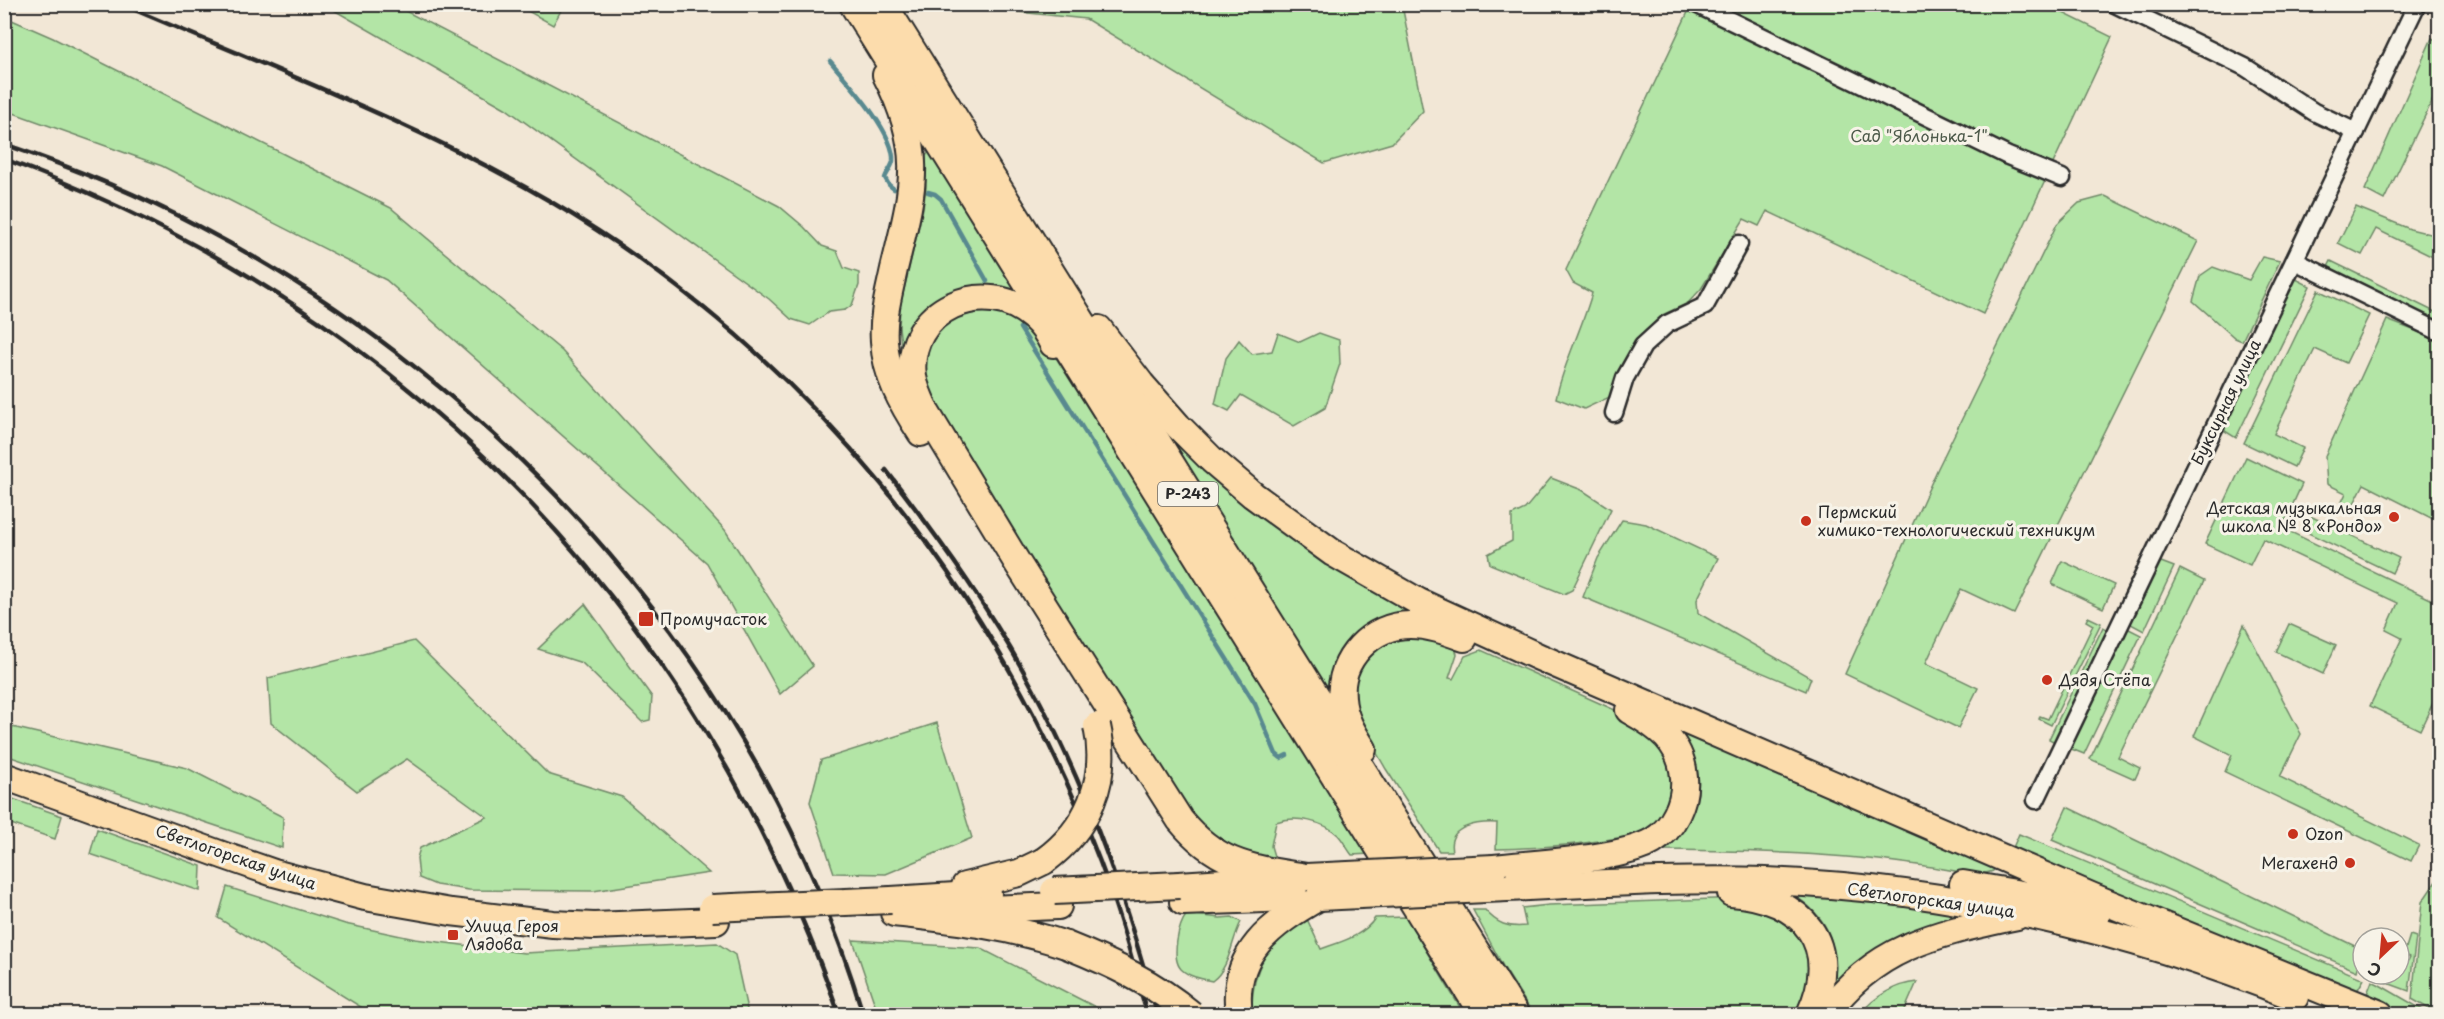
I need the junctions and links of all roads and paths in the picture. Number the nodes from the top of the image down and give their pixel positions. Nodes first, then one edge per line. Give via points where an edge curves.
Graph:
1 (881, 4) edge
2 (1696, 4) edge
3 (2115, 4) edge
4 (2417, 4) edge
5 (846, 5) edge
6 (928, 79) junction
7 (2356, 132) junction
8 (2062, 178) dead end
9 (1739, 244) dead end
10 (2295, 261) junction
11 (2439, 332) edge
12 (1614, 413) dead end
13 (1185, 531) junction
14 (4, 776) edge
15 (2036, 800) dead end
16 (1501, 878) junction
17 (1581, 885) junction
18 (1313, 887) junction
19 (893, 906) junction
20 (1447, 908) junction
21 (2026, 914) junction
22 (1480, 960) junction
23 (2285, 975) junction
24 (1191, 1014) edge
25 (1239, 1014) edge
26 (1485, 1014) edge
27 (1513, 1014) edge
28 (1526, 1014) edge
29 (1810, 1014) edge
30 (1826, 1014) edge
31 (2338, 1014) edge
32 (2380, 1014) edge

1 - 6 highway, Р-243
2 - 8 street via 2008,156
3 - 7 street via 2245,67 2314,112
4 - 7 street, Буксирная улица
5 - 13 highway, Р-243 via 891,61
5 - 19 main road, bridge via 894,91 912,145 909,207 884,323 891,380 909,416 1089,702 1101,752 1099,776 1087,814 1071,838 1044,861 1019,873
6 - 20 highway, Р-243
6 - 23 main road via 998,171 1103,335 1141,384 1212,460 1333,553 1419,602 1539,657 2091,896
7 - 10 street, Буксирная улица
9 - 12 street via 1705,306 1667,324 1643,346 1625,378
10 - 11 street
10 - 15 street, Буксирная улица
13 - 18 main road via 1088,400 1033,317 1009,303 971,299 944,310 924,328 917,341 913,367 917,392 926,412 1180,820 1215,853
13 - 26 highway, Р-243
14 - 19 main road, Светлогорская улица via 274,873 364,897 473,915 594,926 714,914
16 - 17 main road, Светлогорская улица
16 - 18 main road, bridge
16 - 20 main road via 1653,841 1667,829 1682,800 1685,784 1678,752 1656,726 1627,709 1464,638 1409,625 1376,634 1354,655 1346,670 1341,697 1344,713 1401,812
16 - 23 main road, Светлогорская улица via 1700,864 1904,875 2027,895 2110,916
17 - 21 main road, Светлогорская улица via 1698,881 1832,885 1904,892
17 - 29 main road via 1738,894 1784,906 1804,921 1820,951 1821,986
18 - 19 main road, bridge
18 - 25 main road via 1252,948 1240,976
19 - 24 main road, bridge via 1023,932 1066,945 1138,978
20 - 22 highway, Р-243
21 - 30 main road via 1938,934 1912,944 1865,973
21 - 31 main road, Светлогорская улица via 2184,958
22 - 27 highway, Р-243
22 - 28 main road
23 - 32 main road

